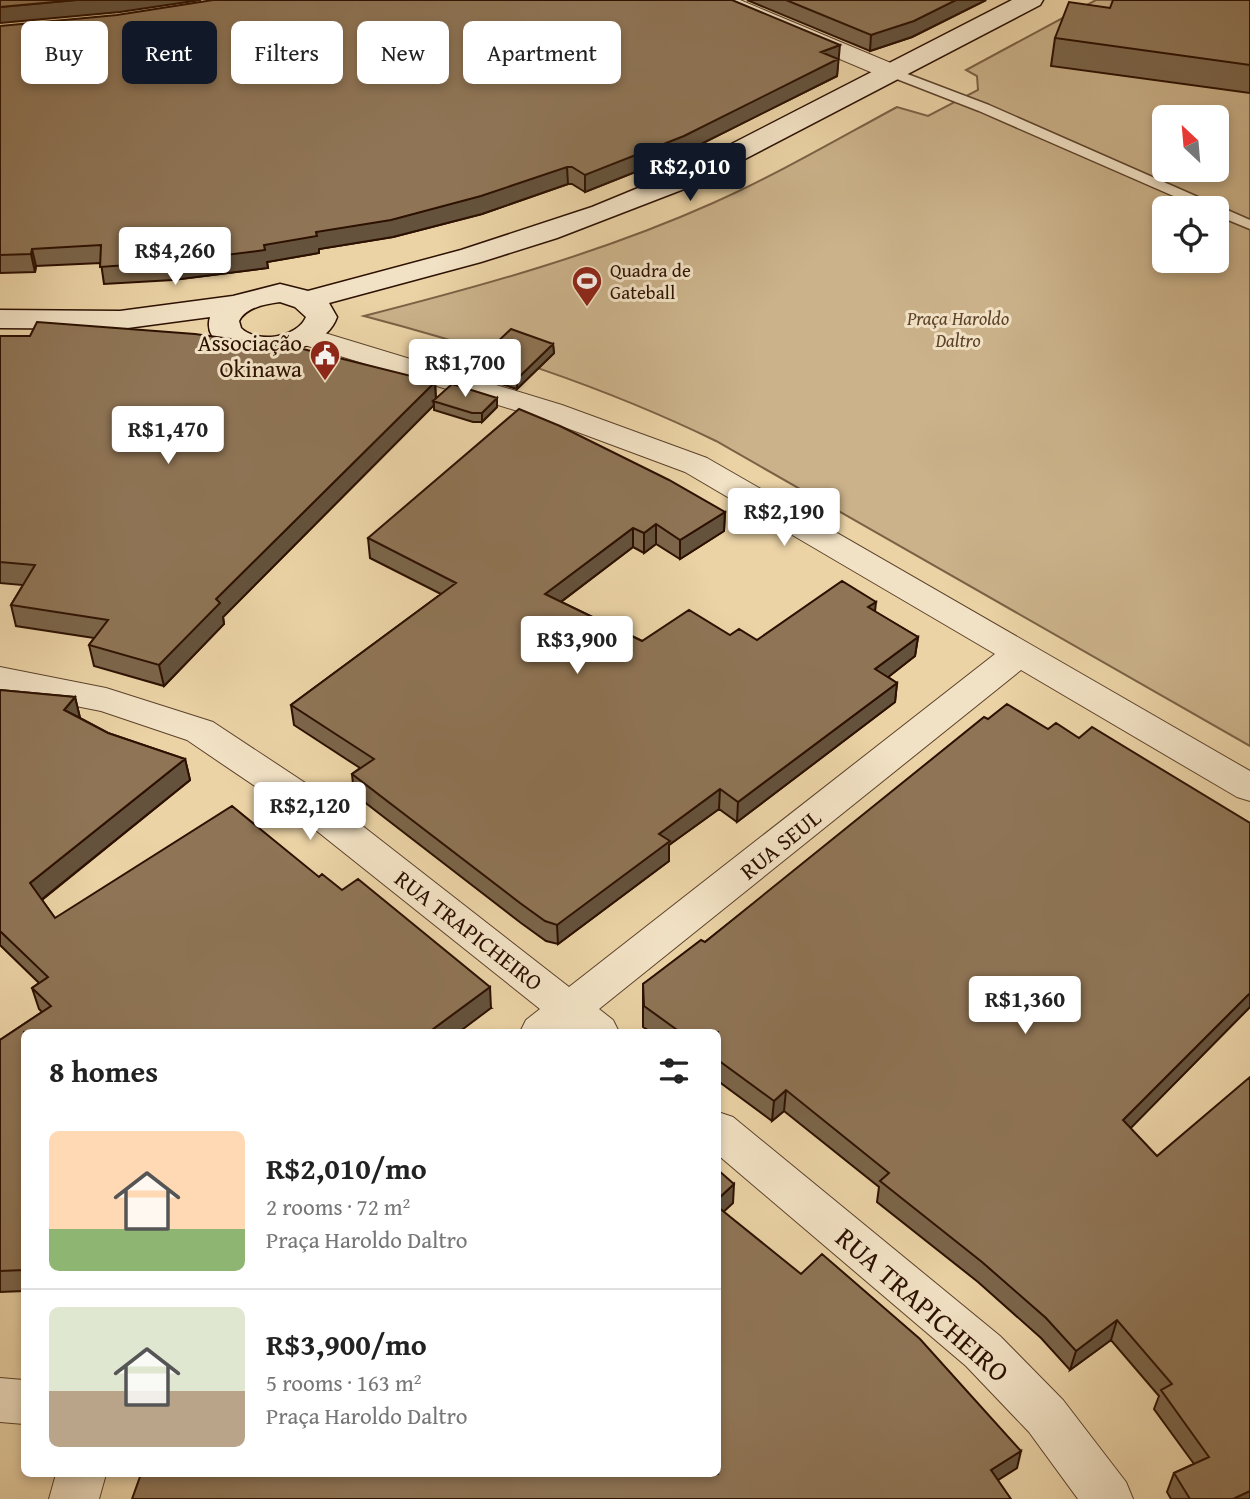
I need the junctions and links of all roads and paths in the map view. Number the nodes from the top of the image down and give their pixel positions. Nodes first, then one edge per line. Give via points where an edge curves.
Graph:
1 (720, 0) edge
2 (1031, 0) edge
3 (889, 71) junction
4 (1184, 196) edge
5 (1229, 216) edge
6 (1250, 225) edge
7 (308, 300) junction
8 (237, 304) junction
9 (0, 319) edge
10 (120, 320) junction
11 (305, 336) junction
12 (232, 337) junction
13 (1018, 654) junction
14 (0, 679) edge
15 (1250, 788) edge
16 (585, 1021) edge
17 (553, 1029) edge
18 (721, 1132) edge
19 (0, 1400) edge
20 (21, 1402) edge
21 (80, 1477) edge
22 (74, 1499) edge
23 (1108, 1499) edge

1 - 3 street
2 - 3 street
3 - 4 lane
3 - 7 street via 687,178 602,213 471,256
5 - 6 lane
7 - 8 street via 272,294
7 - 11 street via 320,313 320,321
8 - 10 street
8 - 12 street via 225,321
9 - 10 street
10 - 12 street
11 - 12 street via 275,345
11 - 13 street via 490,390 619,433 696,465
13 - 15 street
13 - 16 street, RUA SEUL
14 - 16 street, RUA TRAPICHEIRO via 106,700 200,731 306,802
16 - 17 street, RUA SEUL
18 - 23 street, RUA TRAPICHEIRO via 983,1350 1046,1416
19 - 20 street
21 - 22 street

